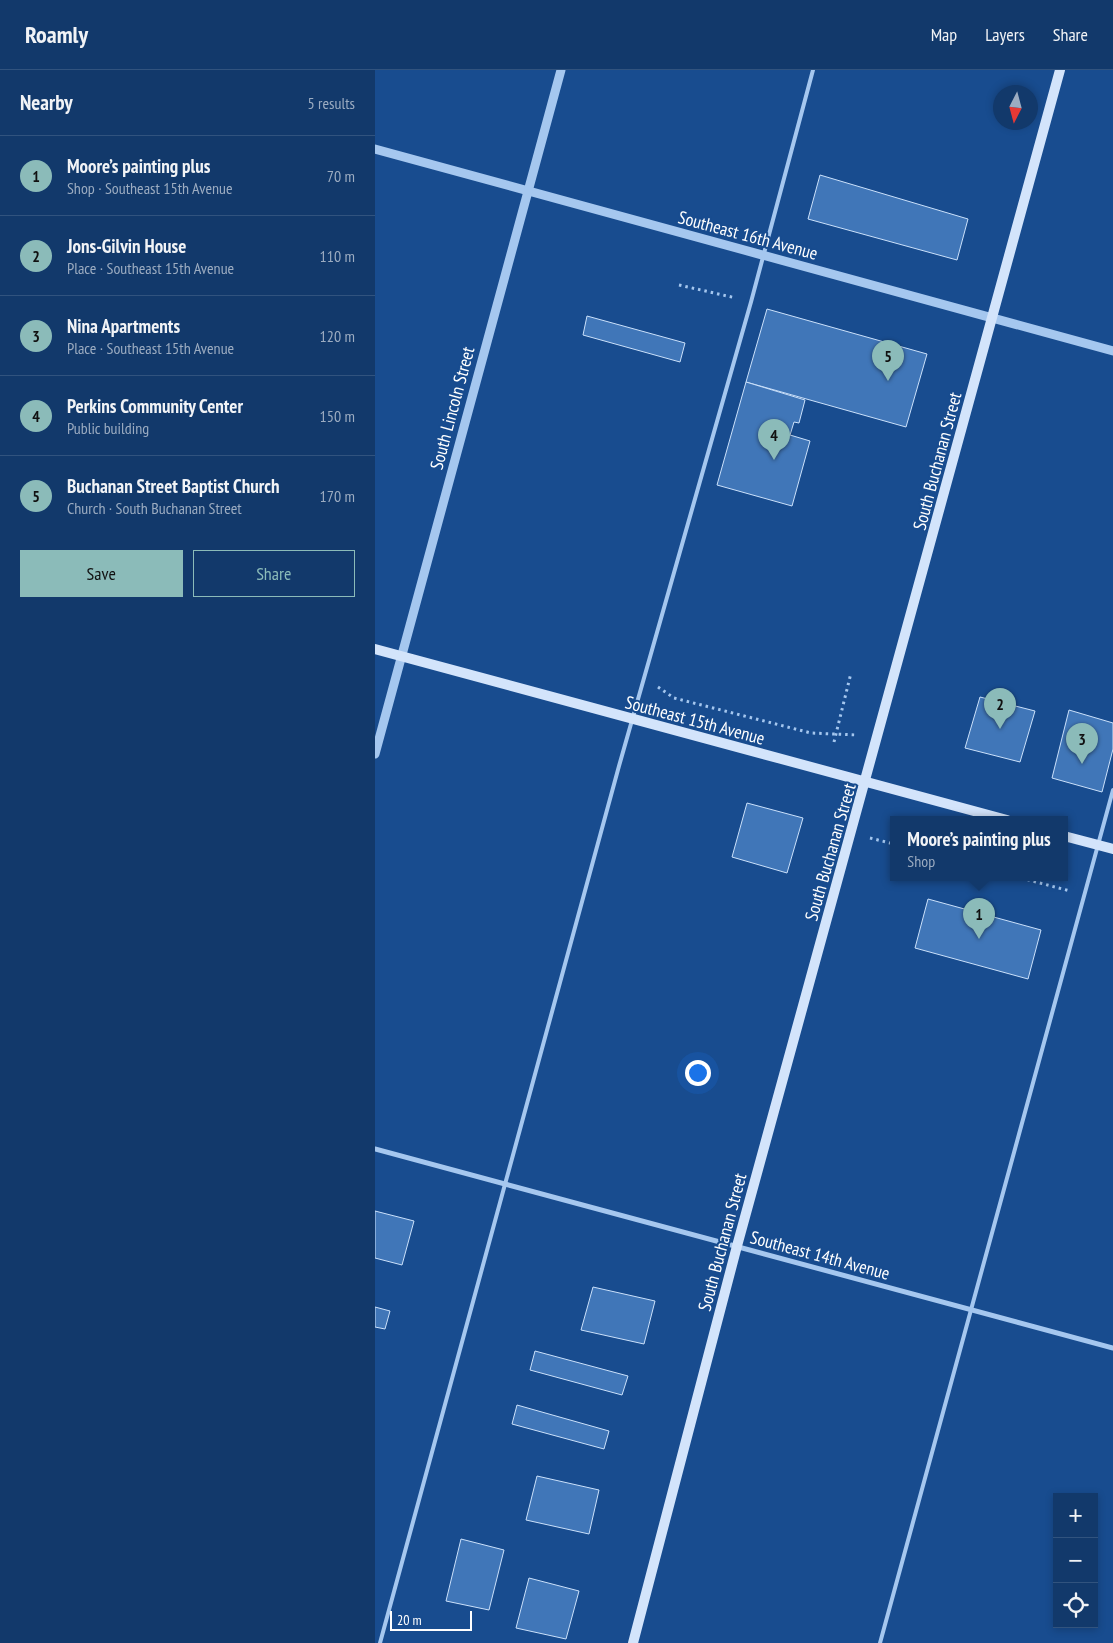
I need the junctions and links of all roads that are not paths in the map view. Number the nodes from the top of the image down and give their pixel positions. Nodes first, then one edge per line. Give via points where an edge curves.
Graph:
1 (561, 70) edge
2 (813, 70) edge
3 (1060, 70) edge
4 (375, 149) edge
5 (528, 192) junction
6 (763, 256) junction
7 (992, 319) junction
8 (1113, 350) edge
9 (375, 649) edge
10 (402, 657) junction
11 (632, 720) junction
12 (375, 754) edge
13 (866, 781) junction
14 (1113, 790) edge
15 (993, 816) edge
16 (1068, 837) edge
17 (1098, 845) junction
18 (1113, 849) edge
19 (375, 1150) edge
20 (507, 1184) junction
21 (737, 1246) junction
22 (971, 1310) junction
23 (1113, 1348) edge
24 (380, 1643) edge
25 (633, 1643) edge
26 (880, 1643) edge

1 - 5 street, South Lincoln Street
2 - 6 lane
3 - 7 main road, South Buchanan Street
4 - 5 street, Southeast 16th Avenue
5 - 6 street, Southeast 16th Avenue
5 - 10 street, South Lincoln Street
6 - 7 street, Southeast 16th Avenue
6 - 11 lane
7 - 8 street, Southeast 16th Avenue
7 - 13 main road, South Buchanan Street
9 - 10 main road, Southeast 15th Avenue
10 - 11 main road, Southeast 15th Avenue
10 - 12 street, South Lincoln Street
11 - 13 main road, Southeast 15th Avenue
11 - 20 lane
13 - 15 main road, Southeast 15th Avenue
13 - 21 main road, South Buchanan Street
14 - 17 lane
16 - 17 main road
17 - 18 main road
17 - 22 lane
19 - 20 street, Southeast 14th Avenue
20 - 21 street, Southeast 14th Avenue
20 - 24 lane
21 - 22 street, Southeast 14th Avenue
21 - 25 main road, South Buchanan Street
22 - 23 street, Southeast 14th Avenue
22 - 26 lane

